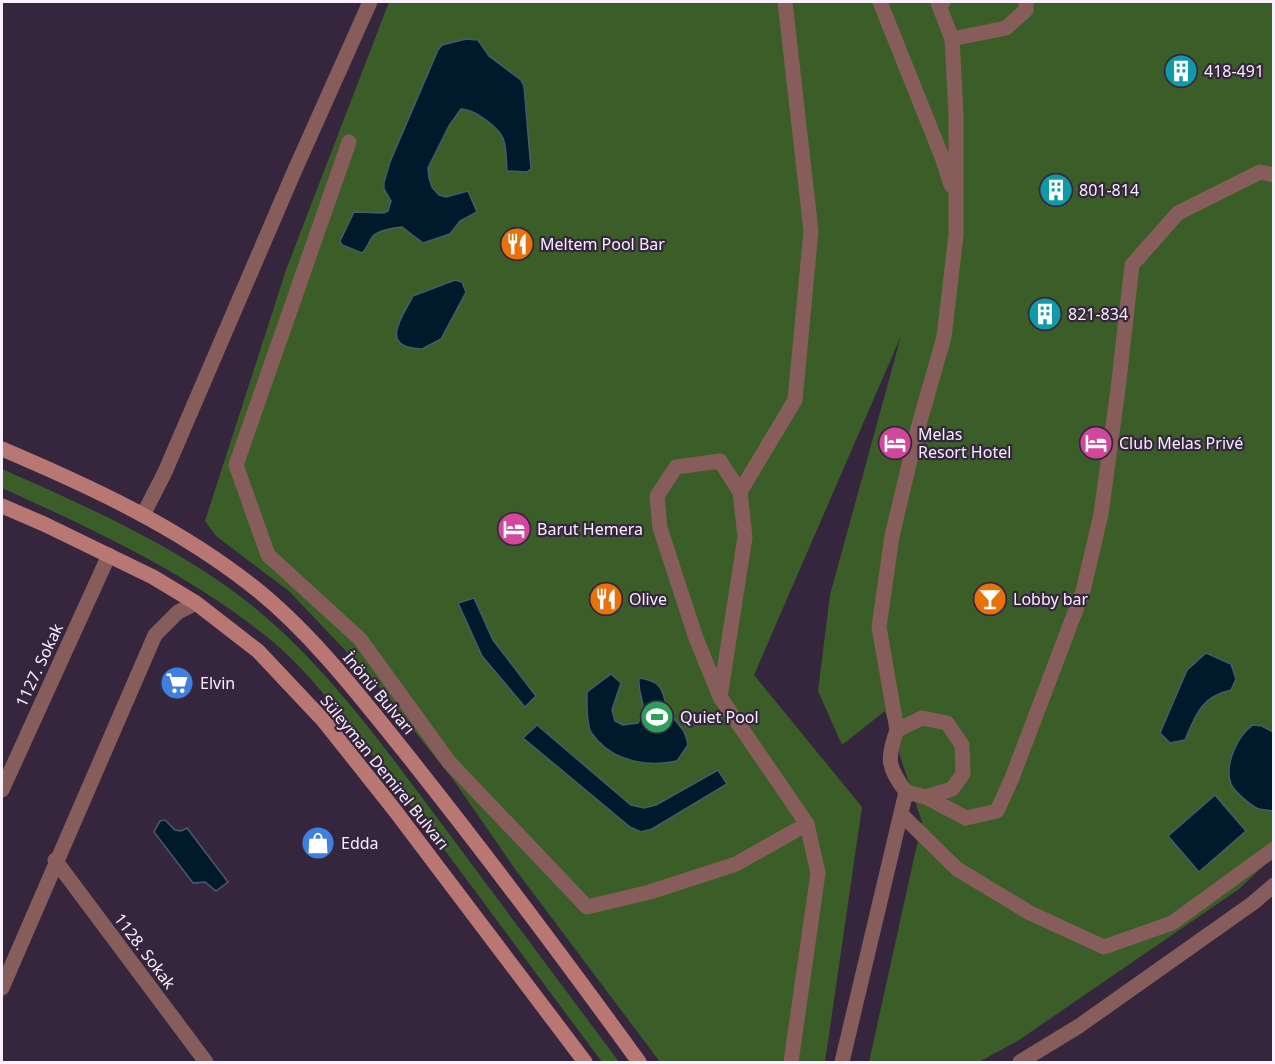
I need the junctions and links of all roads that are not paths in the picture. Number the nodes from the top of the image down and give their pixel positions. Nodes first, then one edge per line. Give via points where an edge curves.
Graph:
1 (370, 2) edge
2 (785, 2) edge
3 (880, 2) edge
4 (943, 2) edge
5 (1026, 2) edge
6 (952, 39) junction
7 (349, 142) dead end
8 (1274, 175) edge
9 (956, 200) junction
10 (2, 449) edge
11 (740, 492) junction
12 (2, 506) edge
13 (143, 515) junction
14 (109, 555) junction
15 (196, 603) junction
16 (720, 697) junction
17 (897, 730) junction
18 (2, 790) edge
19 (906, 792) junction
20 (926, 797) junction
21 (900, 814) junction
22 (807, 824) junction
23 (1274, 849) edge
24 (55, 860) junction
25 (1274, 885) edge
26 (2, 988) edge
27 (206, 1062) edge
28 (585, 1062) edge
29 (639, 1062) edge
30 (791, 1062) edge
31 (842, 1062) edge
32 (1020, 1062) edge

1 - 13 street
2 - 11 street via 811,231 801,344 795,400
3 - 9 street
4 - 6 street via 938,3
5 - 6 street via 1026,10 1006,28
6 - 9 street
7 - 22 street via 236,465 268,555 360,639 449,762 587,907 650,892 736,864
8 - 20 street via 1260,172 1178,213 1131,265 1101,514 1083,591 1012,778 997,811 966,818
9 - 17 street via 956,235 944,337 892,536 879,627
10 - 13 main road, İnönü Bulvarı
11 - 16 street via 745,537
11 - 16 street via 720,461 676,467 657,496 660,528
12 - 14 main road
13 - 29 main road, İnönü Bulvarı via 252,585 327,658 438,794
14 - 15 main road, Süleyman Demirel Bulvarı
14 - 18 street, 1127. Sokak
15 - 24 street via 178,612 155,635
15 - 28 main road, Süleyman Demirel Bulvarı via 258,651 323,720
16 - 22 street
17 - 19 street via 889,751 892,773
17 - 20 street via 922,718 938,721 946,723 962,745 963,774 952,789
19 - 20 street
19 - 21 street
21 - 23 street via 957,869 1030,914 1104,947 1172,923
21 - 31 street
22 - 30 street via 818,873
24 - 26 street
24 - 27 street, 1128. Sokak
25 - 32 street via 1079,1026

